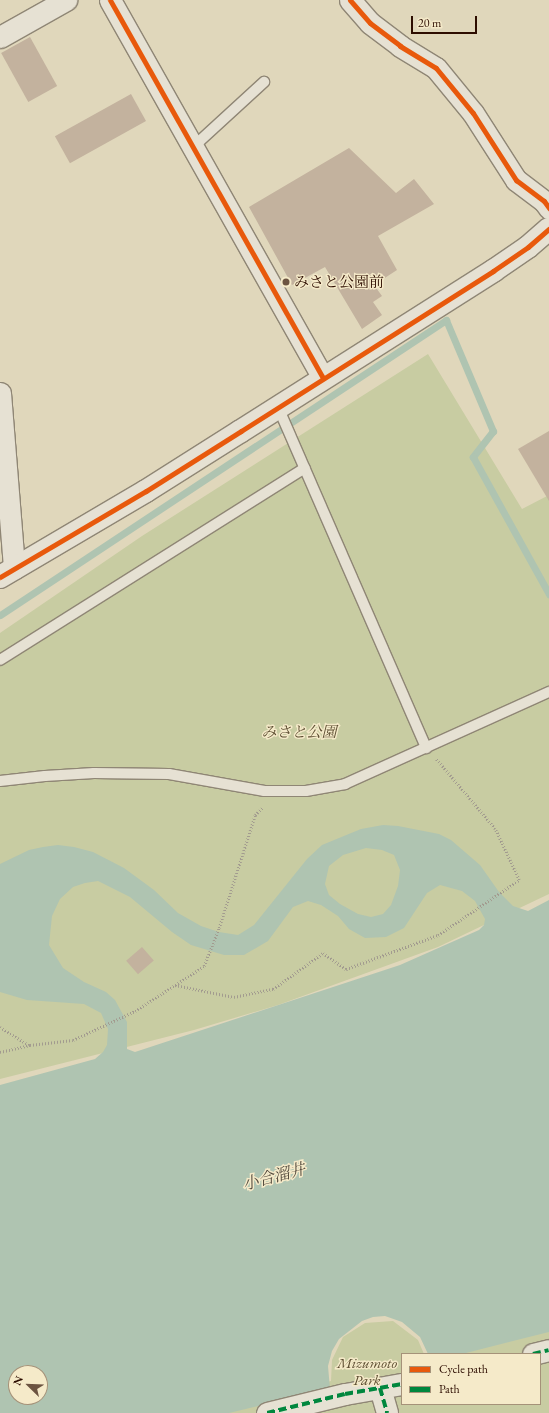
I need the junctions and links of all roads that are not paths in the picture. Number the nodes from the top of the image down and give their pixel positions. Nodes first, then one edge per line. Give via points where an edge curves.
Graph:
1 (66, 0) edge
2 (110, 0) edge
3 (350, 0) edge
4 (0, 37) edge
5 (264, 82) dead end
6 (192, 148) junction
7 (549, 208) edge
8 (549, 229) edge
9 (323, 378) junction
10 (0, 393) edge
11 (278, 408) junction
12 (305, 468) junction
13 (7, 572) edge
14 (0, 660) edge
15 (549, 692) edge
16 (426, 748) junction
17 (0, 781) edge
18 (549, 1350) edge
19 (538, 1353) edge
20 (401, 1384) edge
21 (380, 1388) junction
22 (267, 1413) edge
23 (387, 1413) edge

1 - 4 street
2 - 6 street
3 - 7 street via 370,23 400,46 436,68 473,113 516,180 544,201
5 - 6 lane
6 - 9 street
8 - 9 street via 493,271
9 - 11 street
10 - 13 street
11 - 12 lane
11 - 13 street via 146,491
12 - 14 lane
12 - 16 lane
15 - 16 lane
16 - 17 lane via 345,784 306,791 264,791 169,774 87,773
18 - 19 street
20 - 21 street
21 - 22 street
21 - 23 street

